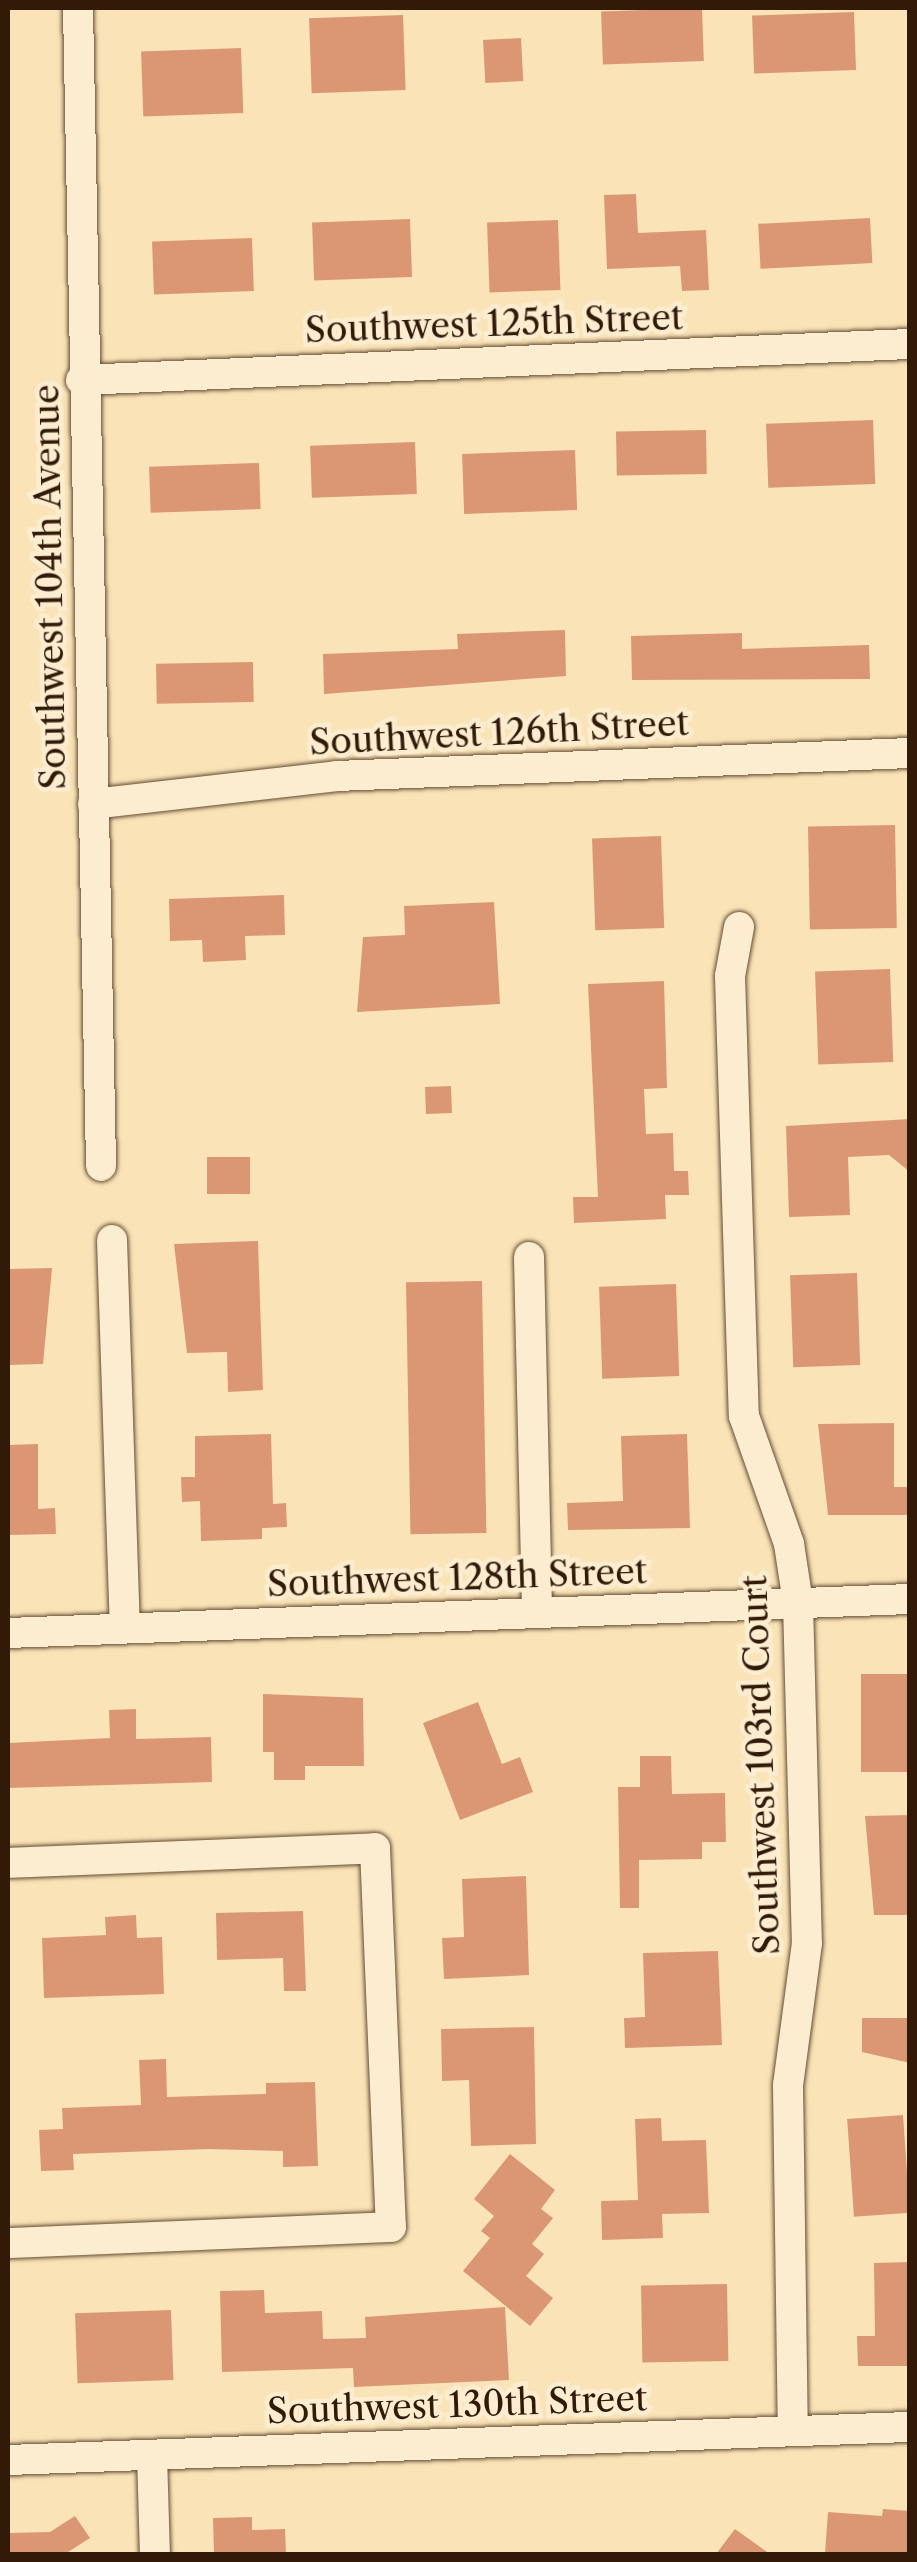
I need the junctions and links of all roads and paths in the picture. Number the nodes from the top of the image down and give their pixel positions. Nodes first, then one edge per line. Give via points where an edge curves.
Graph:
1 (78, 8) edge
2 (910, 344) edge
3 (82, 380) junction
4 (910, 752) edge
5 (93, 804) junction
6 (738, 926) dead end
7 (101, 1166) dead end
8 (112, 1240) dead end
9 (529, 1257) dead end
10 (910, 1599) edge
11 (798, 1602) junction
12 (537, 1612) junction
13 (125, 1628) junction
14 (8, 1632) edge
15 (8, 1863) edge
16 (8, 2243) edge
17 (910, 2427) edge
18 (793, 2430) junction
19 (152, 2455) junction
20 (8, 2460) edge
21 (155, 2554) edge

1 - 3 street, Southwest 104th Avenue via 88,306
2 - 3 street, Southwest 125th Street
3 - 5 street, Southwest 104th Avenue
4 - 5 street, Southwest 126th Street via 337,776
5 - 7 street, Southwest 104th Avenue
6 - 11 street, Southwest 103rd Court via 730,976 744,1416 789,1544
8 - 13 street
9 - 12 street
10 - 11 street, Southwest 128th Street
11 - 12 street, Southwest 128th Street
11 - 18 street, Southwest 103rd Court via 807,1943 788,2084
12 - 13 street, Southwest 128th Street
13 - 14 street, Southwest 128th Street
15 - 16 street via 375,1848 391,2227
17 - 18 street, Southwest 130th Street
18 - 19 street, Southwest 130th Street
19 - 20 street, Southwest 130th Street
19 - 21 street

